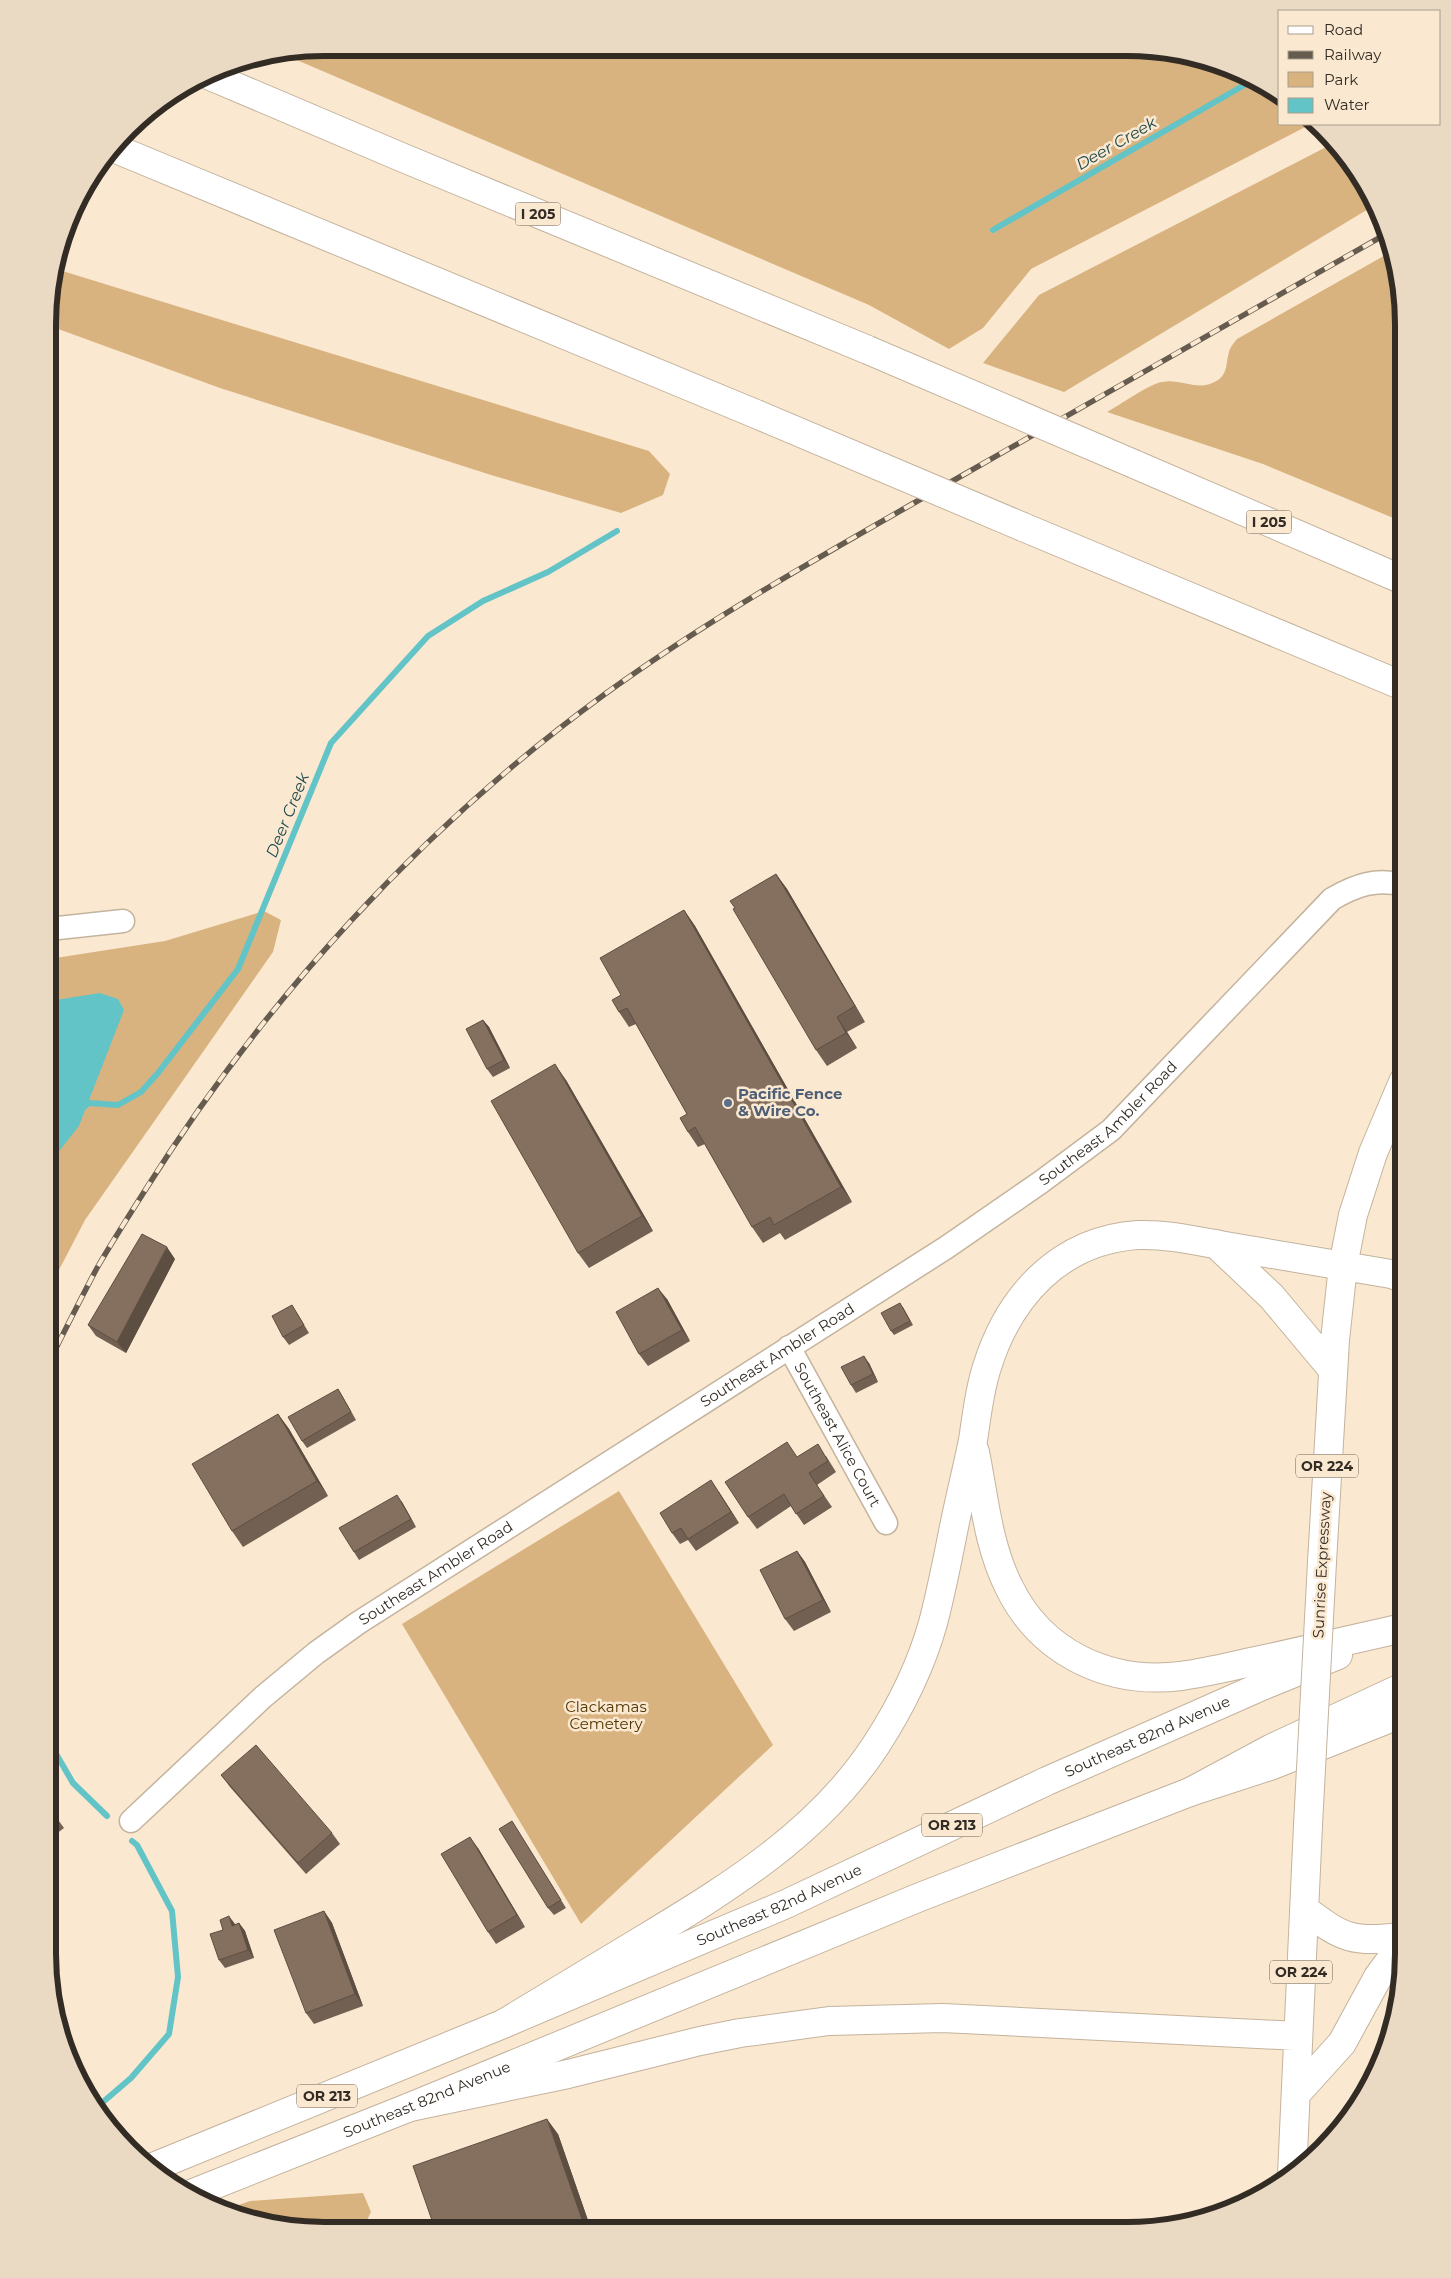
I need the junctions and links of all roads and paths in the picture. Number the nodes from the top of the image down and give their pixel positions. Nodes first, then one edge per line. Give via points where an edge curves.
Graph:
1 (217, 79) edge
2 (120, 151) edge
3 (1395, 577) edge
4 (1395, 683) edge
5 (1395, 884) edge
6 (123, 921) dead end
7 (56, 928) edge
8 (1395, 1101) edge
9 (1216, 1244) junction
10 (1343, 1266) junction
11 (1395, 1276) edge
12 (788, 1347) junction
13 (1333, 1370) junction
14 (973, 1438) junction
15 (886, 1523) dead end
16 (1395, 1630) edge
17 (1395, 1631) edge
18 (1395, 1691) edge
19 (1395, 1716) edge
20 (1190, 1792) junction
21 (131, 1821) dead end
22 (1304, 1908) junction
23 (1395, 1938) edge
24 (1395, 1954) edge
25 (503, 2024) junction
26 (1298, 2036) junction
27 (1296, 2094) junction
28 (410, 2107) junction
29 (1293, 2164) edge
30 (159, 2165) edge
31 (199, 2191) edge

1 - 3 main road, I 205, bridge via 868,350
2 - 4 main road, bridge
5 - 12 street, Southeast Ambler Road via 1367,883 1332,899 1111,1130 947,1247
6 - 7 street
8 - 10 main road, Sunrise Expressway / OR 224 via 1373,1153 1353,1215
9 - 10 main road
9 - 13 main road via 1272,1297
9 - 14 main road via 1167,1236 1119,1238 1096,1243 1077,1252 1041,1276 1014,1307 995,1345 980,1390
10 - 11 main road
10 - 13 main road, Sunrise Expressway / OR 224
12 - 15 street, Southeast Alice Court
12 - 21 street, Southeast Ambler Road via 405,1591 323,1648 263,1697
13 - 22 main road, Sunrise Expressway / OR 224, bridge
14 - 16 main road via 992,1539 1009,1588 1024,1615 1040,1632 1059,1649 1083,1662 1133,1675 1179,1676
14 - 25 main road via 942,1588 926,1643 907,1691 858,1770 818,1815 757,1867
17 - 25 main road, Southeast 82nd Avenue / OR 213 via 1047,1781 786,1904
18 - 20 main road via 1272,1748
19 - 20 main road, OR 213 via 1270,1766
20 - 28 main road, Southeast 82nd Avenue / OR 213 via 911,1901
22 - 23 main road via 1330,1929 1347,1937 1374,1940
22 - 26 main road, OR 224
24 - 27 main road via 1378,1977 1342,2043
25 - 30 main road, Southeast 82nd Avenue / OR 213
26 - 27 main road, OR 224
26 - 28 main road via 943,2018 829,2021 700,2041 568,2074
27 - 29 main road, OR 224
28 - 31 main road, Southeast 82nd Avenue / OR 213

